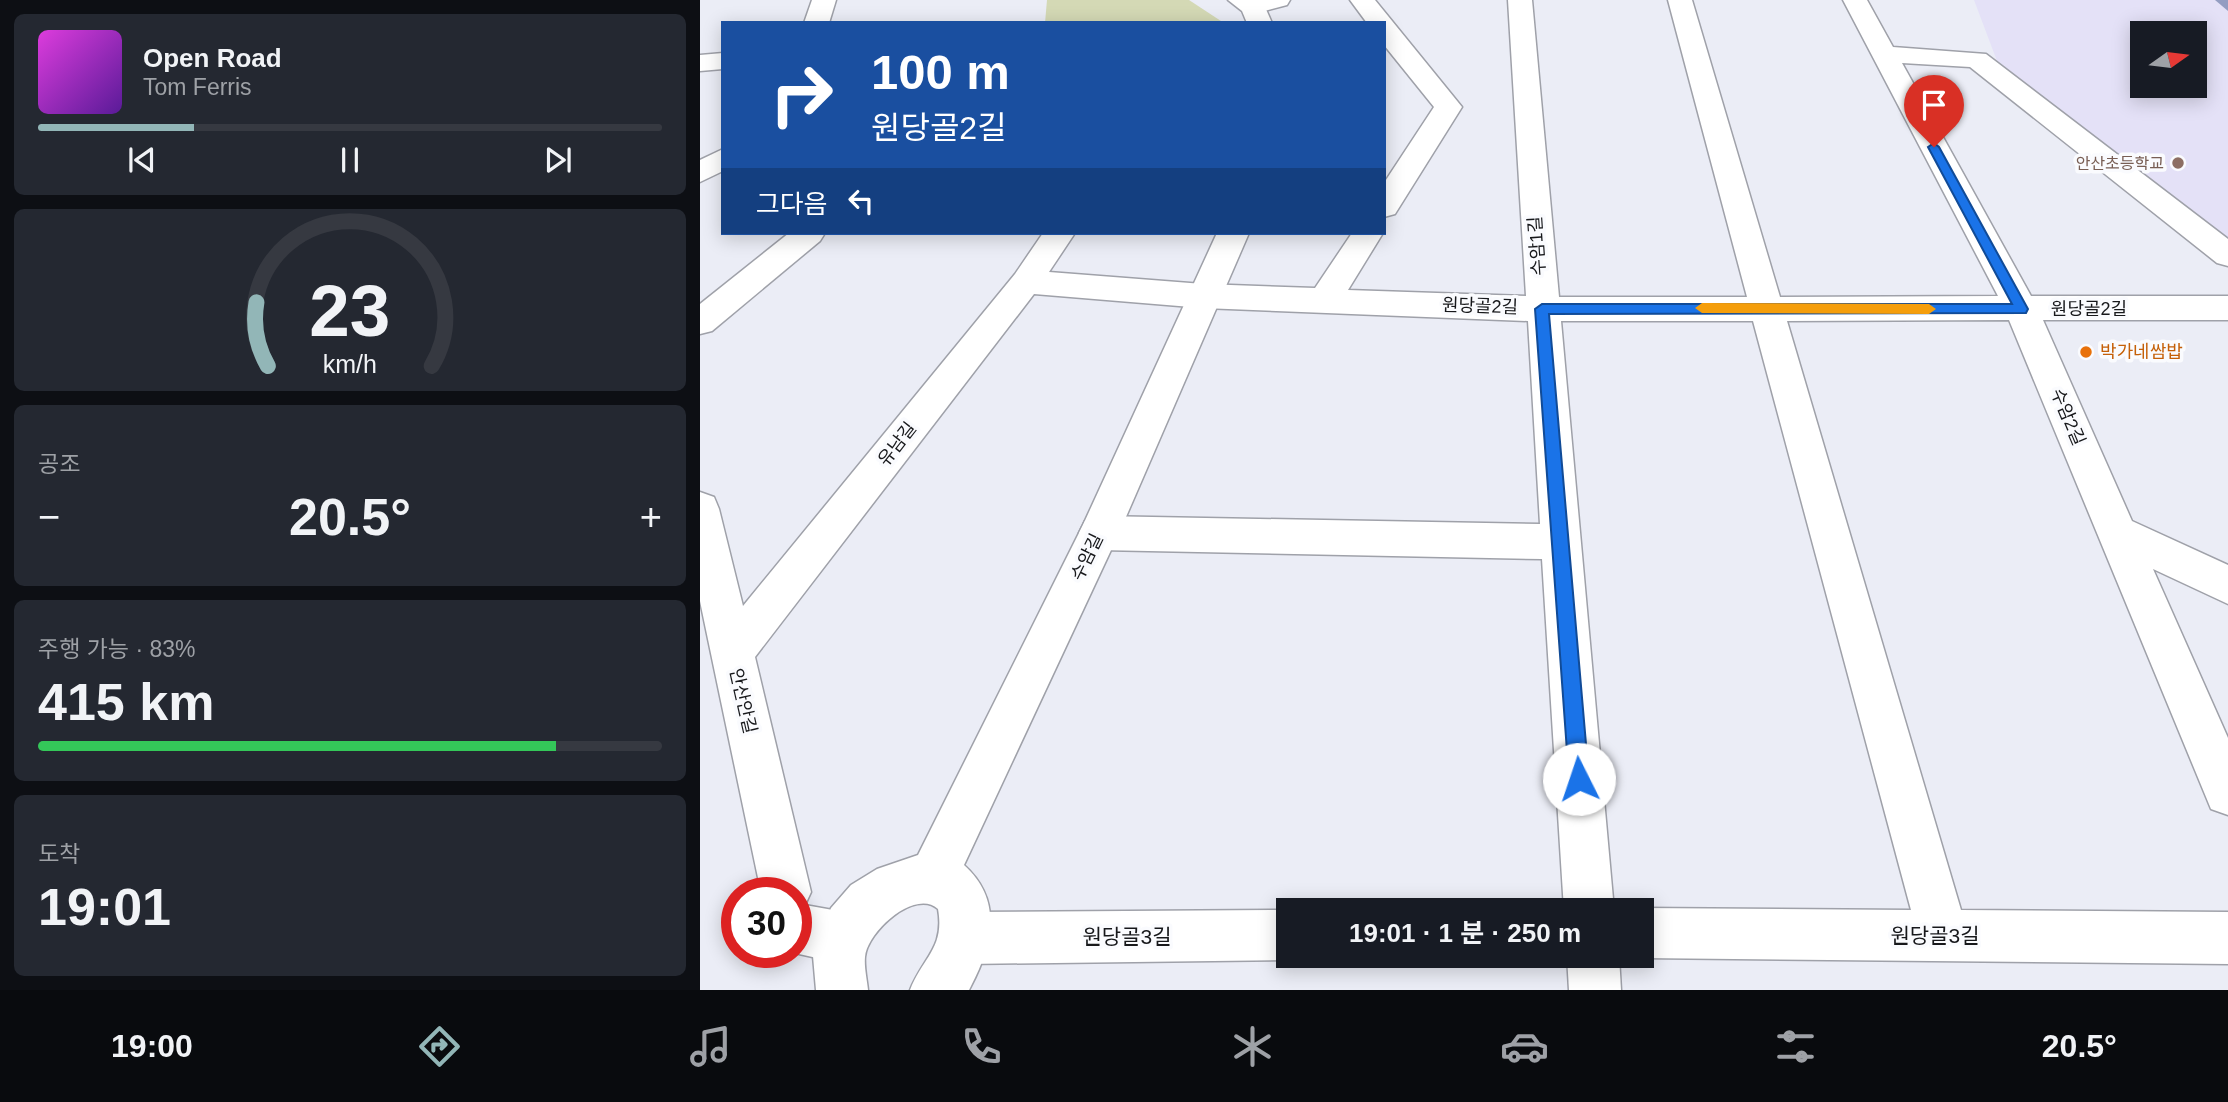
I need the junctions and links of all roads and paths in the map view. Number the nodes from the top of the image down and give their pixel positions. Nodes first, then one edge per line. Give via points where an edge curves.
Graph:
1 (824, 0) edge
2 (1278, 0) edge
3 (1362, 0) edge
4 (1520, 0) edge
5 (1680, 0) edge
6 (1854, 0) edge
7 (1251, 10) edge
8 (817, 21) edge
9 (1378, 21) edge
10 (1386, 30) edge
11 (1883, 54) junction
12 (721, 61) edge
13 (700, 63) edge
14 (721, 159) edge
15 (700, 173) edge
16 (1386, 204) edge
17 (807, 235) edge
18 (1058, 235) edge
19 (1232, 235) edge
20 (1367, 235) edge
21 (2228, 255) edge
22 (1026, 282) junction
23 (1203, 296) junction
24 (1325, 300) junction
25 (1768, 307) junction
26 (2228, 308) edge
27 (1542, 309) junction
28 (2021, 309) junction
29 (700, 322) edge
30 (700, 509) edge
31 (1099, 533) junction
32 (2118, 533) junction
33 (1561, 542) junction
34 (2228, 585) edge
35 (732, 652) junction
36 (2228, 792) edge
37 (783, 877) edge
38 (933, 877) junction
39 (1588, 898) edge
40 (820, 933) edge
41 (1654, 933) edge
42 (1276, 935) edge
43 (1943, 935) junction
44 (966, 938) junction
45 (2228, 938) edge
46 (1593, 968) edge
47 (842, 990) edge
48 (936, 990) edge
49 (1595, 990) edge

1 - 8 street
2 - 7 street
3 - 9 street
4 - 27 street, 수암1길
5 - 25 street
6 - 11 street, 수암2길
10 - 16 street via 1448,107
11 - 21 street via 1977,60
11 - 28 street, 수암2길
12 - 13 street
14 - 15 street
17 - 29 street
18 - 22 street, 유남길
19 - 23 street, 수암길
20 - 24 street
22 - 23 street, 원당골2길
22 - 35 street, 유남길
23 - 24 street, 원당골2길
23 - 31 street, 수암길
24 - 27 street, 원당골2길
25 - 27 street, 원당골2길
25 - 28 street, 원당골2길
25 - 43 street
26 - 28 street, 원당골2길
27 - 33 street, 수암1길
28 - 32 street, 수암2길
30 - 35 street, 안산안길
31 - 33 street
31 - 38 street, 수암길
32 - 34 street
32 - 36 street, 수암2길
33 - 39 street, 수암1길
35 - 37 street, 안산안길
38 - 40 street via 904,881 874,898 857,915
38 - 44 street via 950,884 961,898 967,916
40 - 47 street via 838,958
41 - 43 street, 원당골3길
42 - 44 street, 원당골3길
43 - 45 street, 원당골3길
44 - 48 street via 958,959
46 - 49 street

